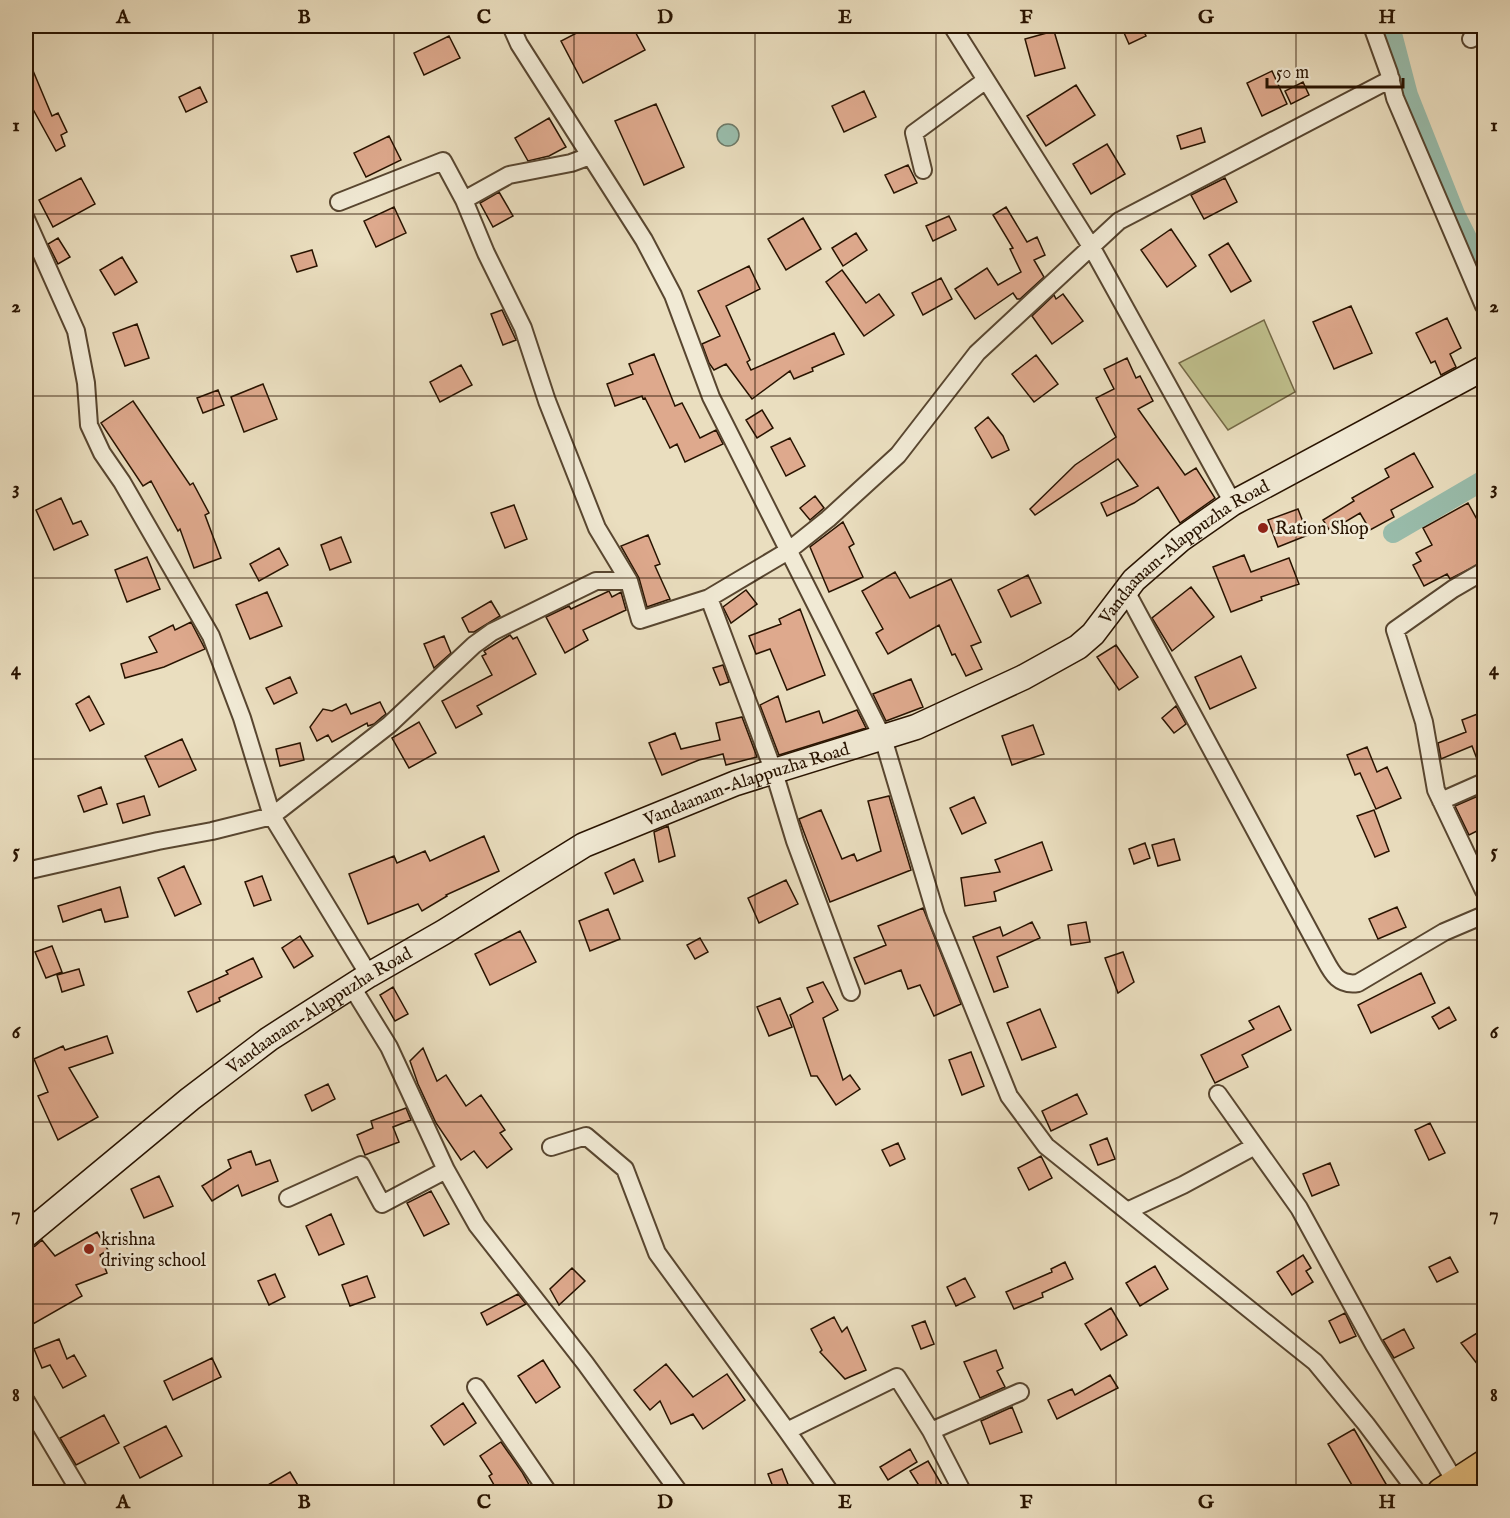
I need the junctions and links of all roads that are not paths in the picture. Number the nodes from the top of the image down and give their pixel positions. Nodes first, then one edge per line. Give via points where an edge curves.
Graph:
1 (511, 26) edge
2 (952, 26) edge
3 (1372, 26) edge
4 (1391, 79) junction
5 (986, 80) junction
6 (590, 156) junction
7 (922, 170) dead end
8 (464, 200) junction
9 (339, 202) dead end
10 (26, 219) edge
11 (1092, 248) junction
12 (1485, 306) edge
13 (1485, 368) edge
14 (1233, 503) junction
15 (788, 551) junction
16 (1485, 571) edge
17 (628, 581) junction
18 (1126, 591) junction
19 (709, 598) junction
20 (883, 738) junction
21 (774, 772) junction
22 (1485, 782) edge
23 (1441, 801) junction
24 (272, 816) junction
25 (26, 871) edge
26 (1485, 891) edge
27 (1485, 915) edge
28 (361, 981) junction
29 (851, 992) dead end
30 (1218, 1095) dead end
31 (1255, 1146) junction
32 (551, 1147) dead end
33 (446, 1170) junction
34 (288, 1198) dead end
35 (1127, 1211) junction
36 (26, 1235) edge
37 (476, 1387) dead end
38 (1020, 1392) dead end
39 (26, 1401) edge
40 (788, 1431) junction
41 (931, 1431) junction
42 (1485, 1464) edge
43 (1449, 1488) edge
44 (80, 1492) edge
45 (548, 1492) edge
46 (679, 1492) edge
47 (830, 1492) edge
48 (959, 1492) edge
49 (1417, 1492) edge

1 - 6 street
2 - 5 street
3 - 4 street
4 - 11 street via 1119,221
4 - 12 street via 1395,98
5 - 7 street via 914,133
5 - 11 street
6 - 8 street via 509,175
6 - 15 street via 644,240 673,296 711,397
8 - 9 street via 443,161
8 - 17 street via 523,328 597,528
10 - 24 street via 76,331 89,425 211,636 242,718
11 - 14 street
11 - 15 street via 977,353 898,455
13 - 14 main road, Vandaanam-Alappuzha Road
14 - 18 main road, Vandaanam-Alappuzha Road via 1180,540
15 - 19 street
15 - 20 street
16 - 23 street via 1395,630 1425,722
17 - 19 street via 640,620
17 - 24 street via 596,580 492,632 389,725
18 - 20 main road, Vandaanam-Alappuzha Road via 1078,647 927,722
18 - 27 street via 1339,981 1358,983 1444,932
19 - 21 street
20 - 21 main road, Vandaanam-Alappuzha Road
20 - 35 street via 936,915 1009,1096 1046,1146
21 - 28 main road, Vandaanam-Alappuzha Road via 736,783 584,845
21 - 29 street
22 - 23 street
23 - 26 street
24 - 25 street
24 - 28 street
28 - 33 street
28 - 36 main road, Vandaanam-Alappuzha Road via 269,1039 199,1092
30 - 31 street
31 - 35 street
31 - 43 street via 1299,1208
32 - 40 street via 586,1136 625,1169 657,1254
33 - 34 street via 382,1204 361,1165
33 - 46 street via 477,1225
35 - 49 street via 1315,1362
37 - 45 street
38 - 41 street
39 - 44 street
40 - 41 street via 897,1377
40 - 47 street
41 - 48 street via 962,1491
42 - 43 highway

